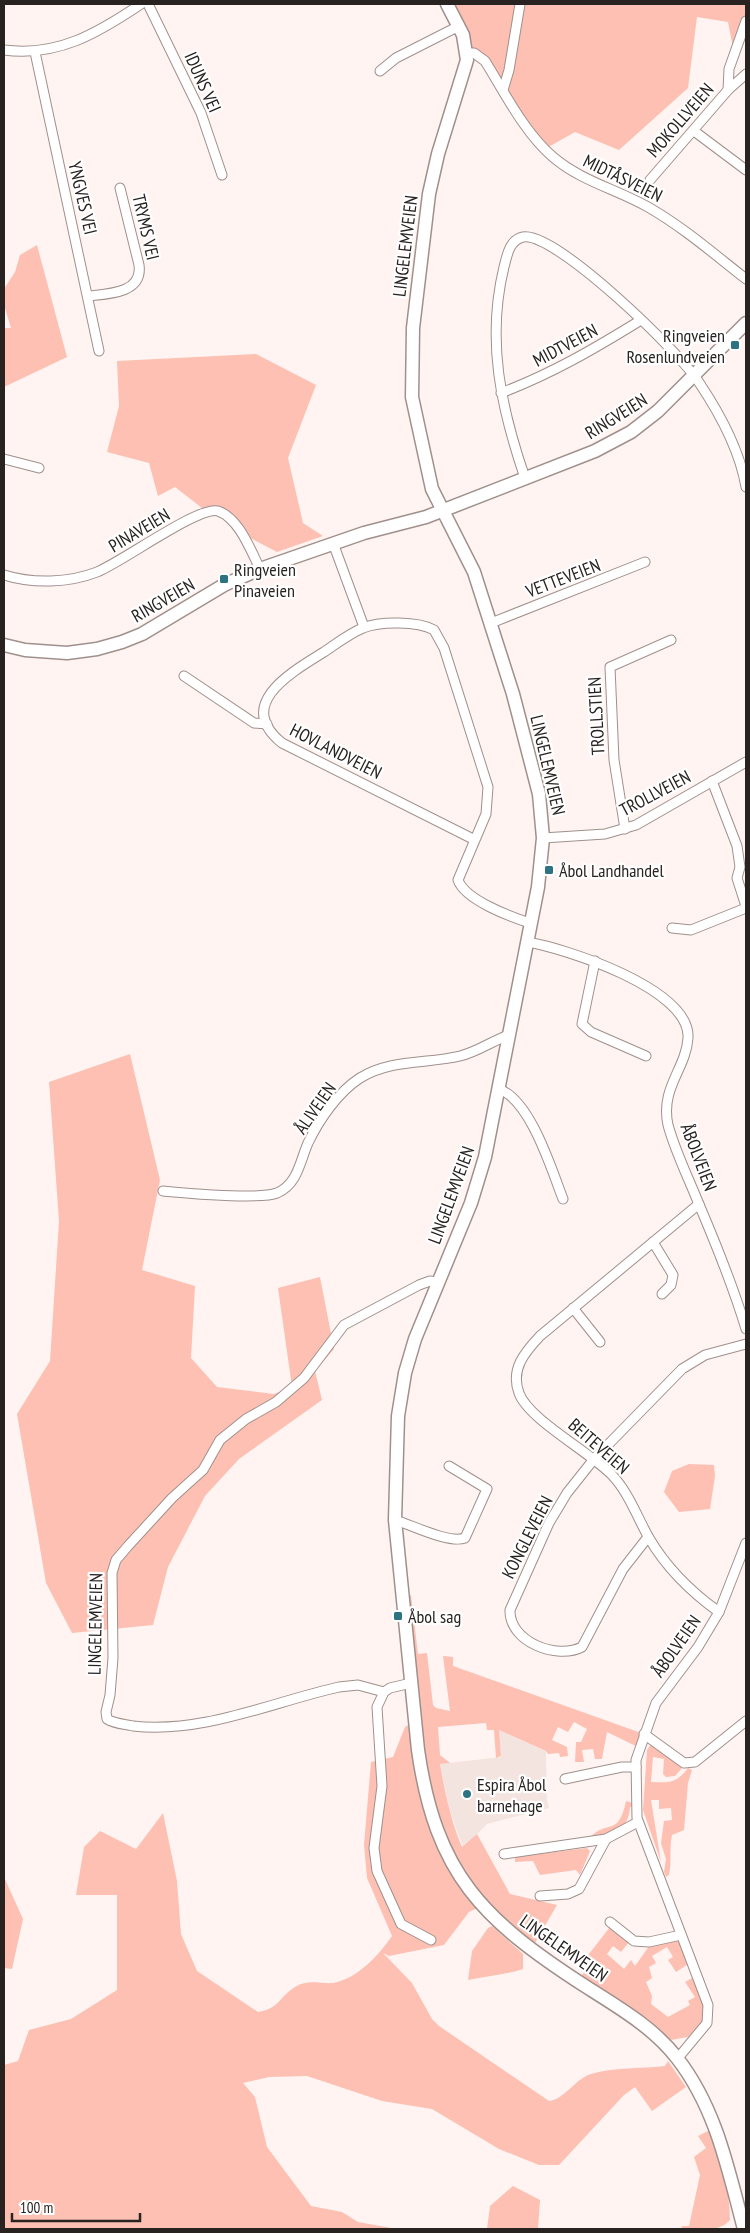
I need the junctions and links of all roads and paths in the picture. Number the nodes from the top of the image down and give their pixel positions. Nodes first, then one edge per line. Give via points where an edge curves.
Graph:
1 (141, 4) edge
2 (148, 4) edge
3 (446, 4) edge
4 (520, 4) edge
5 (746, 21) edge
6 (459, 26) junction
7 (4, 50) edge
8 (35, 52) junction
9 (467, 53) junction
10 (380, 71) dead end
11 (746, 74) edge
12 (503, 90) junction
13 (728, 90) junction
14 (694, 131) junction
15 (746, 170) edge
16 (222, 175) dead end
17 (650, 180) dead end
18 (120, 188) dead end
19 (746, 279) edge
20 (88, 296) junction
21 (641, 320) junction
22 (746, 322) edge
23 (99, 352) dead end
24 (695, 376) junction
25 (501, 392) junction
26 (4, 460) edge
27 (39, 468) dead end
28 (745, 477) edge
29 (525, 478) junction
30 (746, 487) edge
31 (444, 507) junction
32 (333, 543) junction
33 (645, 562) dead end
34 (260, 569) junction
35 (4, 575) edge
36 (491, 623) junction
37 (364, 627) junction
38 (670, 640) dead end
39 (4, 645) edge
40 (184, 676) dead end
41 (267, 724) junction
42 (746, 762) edge
43 (712, 781) junction
44 (625, 829) junction
45 (544, 838) junction
46 (475, 840) junction
47 (743, 867) edge
48 (746, 907) edge
49 (530, 923) junction
50 (672, 928) dead end
51 (527, 942) junction
52 (595, 961) junction
53 (509, 1035) junction
54 (646, 1056) dead end
55 (498, 1089) junction
56 (163, 1191) dead end
57 (563, 1199) dead end
58 (699, 1204) junction
59 (653, 1242) junction
60 (437, 1282) junction
61 (662, 1294) dead end
62 (737, 1300) junction
63 (746, 1306) edge
64 (573, 1308) junction
65 (746, 1330) edge
66 (600, 1342) dead end
67 (746, 1344) edge
68 (594, 1459) junction
69 (449, 1466) dead end
70 (395, 1520) junction
71 (648, 1537) junction
72 (746, 1543) edge
73 (719, 1612) junction
74 (411, 1683) junction
75 (384, 1692) junction
76 (746, 1721) edge
77 (644, 1734) junction
78 (636, 1767) junction
79 (565, 1779) dead end
80 (638, 1822) junction
81 (606, 1839) junction
82 (504, 1854) dead end
83 (540, 1896) dead end
84 (610, 1922) dead end
85 (681, 1936) junction
86 (431, 1940) dead end
87 (675, 2055) junction
88 (744, 2221) edge

1 - 8 street via 82,39
2 - 16 street, IDUNS VEI via 201,113
3 - 6 main road
4 - 12 street
5 - 13 street, MOKOLLVEIEN via 729,69
6 - 9 main road
6 - 10 street via 396,58
7 - 8 street
8 - 20 street, YNGVES VEI
9 - 12 street, MIDTÅSVEIEN via 474,53 485,61
9 - 31 main road, LINGELEMVEIEN via 464,75 436,165 424,225 411,361 412,396 422,447 432,489
11 - 13 street
12 - 19 street, MIDTÅSVEIEN via 537,141 554,158 588,180 671,221
13 - 14 street, MOKOLLVEIEN
14 - 15 street
14 - 17 street, MOKOLLVEIEN
18 - 20 street, TRYMS VEI via 140,276 125,290
20 - 23 street, YNGVES VEI
21 - 24 street
21 - 25 street, MIDTVEIEN via 546,375
21 - 25 street via 597,280 544,242 521,237 512,243 500,283 495,353
22 - 24 main road, RINGVEIEN
24 - 28 street via 718,416
24 - 29 main road, RINGVEIEN via 631,432 595,451
25 - 29 street via 509,432
26 - 27 street
28 - 30 street
29 - 31 main road, RINGVEIEN via 476,496 459,498
31 - 32 main road, RINGVEIEN via 423,510 390,525
31 - 36 main road, LINGELEMVEIEN via 477,579
32 - 34 main road, RINGVEIEN
32 - 37 street
33 - 36 street, VETTEVEIEN
34 - 35 street, PINAVEIEN via 234,525 221,512 213,510 193,516 96,572 73,579 48,581
34 - 39 main road, RINGVEIEN via 208,594 142,634 116,644 67,653
36 - 45 main road, LINGELEMVEIEN via 531,758
37 - 41 street, HOVLANDVEIEN via 275,687 265,703
37 - 46 street, HOVLANDVEIEN via 413,624 434,630 440,639 488,787 486,814
38 - 44 street, TROLLSTIEN via 610,667 614,760
40 - 41 street via 254,723
41 - 46 street, HOVLANDVEIEN via 273,736 282,743
42 - 43 street, TROLLVEIEN
43 - 44 street, TROLLVEIEN
43 - 47 street
44 - 45 street, TROLLVEIEN via 605,834
45 - 49 main road, LINGELEMVEIEN
46 - 49 street, HOVLANDVEIEN via 460,872 460,887 474,898
47 - 48 street via 737,878
48 - 50 street via 691,930
49 - 51 main road, LINGELEMVEIEN
51 - 52 street, ÅBOLVEIEN
51 - 53 main road, LINGELEMVEIEN
52 - 54 street via 582,1024 591,1032
52 - 58 street, ÅBOLVEIEN via 632,978 660,996 684,1023 688,1040 669,1090 667,1115 679,1156
53 - 55 main road, LINGELEMVEIEN
53 - 56 street, ÅLIVEIEN via 461,1056 387,1067 358,1080 321,1120 290,1185 276,1193 260,1196
55 - 57 street via 512,1097 530,1120
55 - 60 main road, LINGELEMVEIEN via 481,1175
58 - 59 street, BEITEVEIEN
58 - 62 street, ÅBOLVEIEN
59 - 61 street via 673,1275 671,1285
59 - 64 street, BEITEVEIEN
60 - 70 main road, LINGELEMVEIEN via 405,1373 397,1432
60 - 75 street, LINGELEMVEIEN via 419,1285 344,1325 304,1378 276,1402 246,1419 220,1440 203,1470 128,1546 116,1560 112,1572 113,1658 106,1712 107,1719 112,1722 142,1727 177,1727 339,1687 358,1684
62 - 63 street
62 - 65 street, ÅBOLVEIEN
64 - 66 street
64 - 68 street, BEITEVEIEN via 528,1349 519,1362 517,1384 533,1414
67 - 68 street, KONGLEVEIEN via 705,1355 682,1369
68 - 71 street, BEITEVEIEN via 621,1486
68 - 71 street, KONGLEVEIEN via 549,1523 510,1610 511,1624 520,1634 554,1651 564,1653 582,1647 623,1570
69 - 70 street via 487,1489 465,1538 448,1539
70 - 74 main road, LINGELEMVEIEN
71 - 73 street, BEITEVEIEN via 680,1579
72 - 73 street, ÅBOLVEIEN
73 - 77 street, ÅBOLVEIEN via 656,1703
74 - 75 street
74 - 87 main road, LINGELEMVEIEN via 427,1801 444,1848 461,1879 494,1919 518,1940 628,2013
75 - 86 street via 377,1712 382,1786 374,1848 377,1871 401,1924
76 - 77 street via 695,1762 684,1763
77 - 78 street, ÅBOLVEIEN
78 - 79 street
78 - 80 street, ÅBOLVEIEN
80 - 81 street
80 - 85 street, ÅBOLVEIEN
81 - 82 street
81 - 83 street via 579,1889 568,1894
84 - 85 street via 634,1941 649,1942
85 - 87 street, ÅBOLVEIEN via 708,2005 707,2024
87 - 88 main road, LINGELEMVEIEN via 694,2083 717,2130

